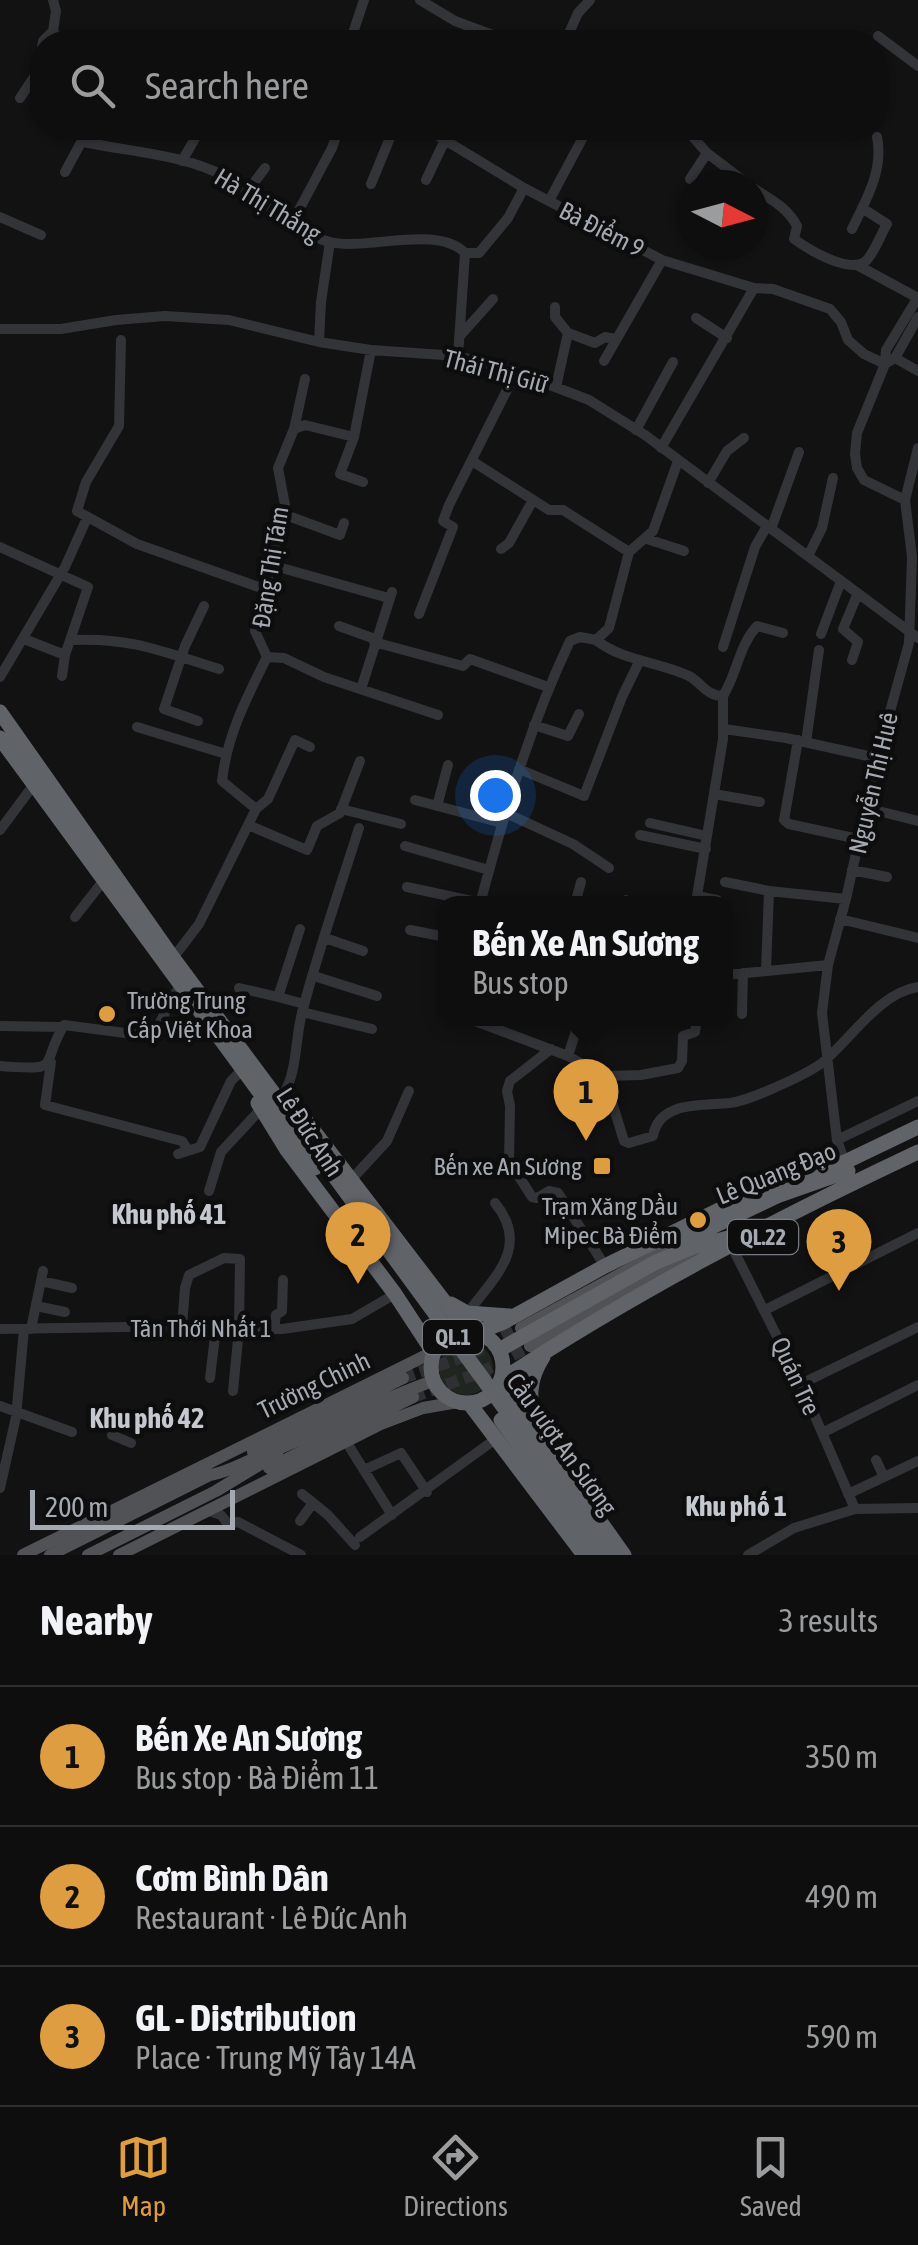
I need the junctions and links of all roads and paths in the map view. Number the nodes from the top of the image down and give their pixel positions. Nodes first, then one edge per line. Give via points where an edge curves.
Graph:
1 (53, 0) edge
2 (364, 0) edge
3 (420, 0) edge
4 (590, 0) edge
5 (53, 30) edge
6 (354, 30) edge
7 (479, 30) edge
8 (571, 30) edge
9 (888, 44) edge
10 (918, 66) edge
11 (30, 83) edge
12 (20, 98) dead end
13 (82, 140) edge
14 (84, 140) edge
15 (195, 140) edge
16 (334, 140) edge
17 (389, 140) edge
18 (445, 140) joint
19 (582, 140) edge
20 (695, 140) edge
21 (878, 140) edge
22 (707, 154) junction
23 (182, 161) junction
24 (265, 168) dead end
25 (696, 170) edge
26 (729, 170) edge
27 (65, 172) dead end
28 (426, 180) dead end
29 (371, 184) dead end
30 (524, 188) junction
31 (248, 192) junction
32 (768, 196) edge
33 (549, 201) junction
34 (862, 208) junction
35 (0, 216) edge
36 (292, 224) junction
37 (852, 229) dead end
38 (41, 235) dead end
39 (330, 242) junction
40 (465, 254) junction
41 (662, 260) junction
42 (857, 265) junction
43 (754, 288) junction
44 (918, 298) edge
45 (493, 299) dead end
46 (555, 307) dead end
47 (918, 317) edge
48 (696, 318) dead end
49 (0, 329) edge
50 (568, 333) junction
51 (459, 338) junction
52 (726, 338) junction
53 (121, 340) dead end
54 (616, 340) junction
55 (320, 342) junction
56 (371, 350) junction
57 (458, 356) junction
58 (604, 361) dead end
59 (890, 361) junction
60 (673, 362) dead end
61 (918, 370) edge
62 (516, 372) junction
63 (304, 380) dead end
64 (556, 387) junction
65 (294, 429) junction
66 (636, 430) junction
67 (354, 437) junction
68 (744, 438) dead end
69 (661, 448) junction
70 (918, 448) edge
71 (799, 452) dead end
72 (472, 461) junction
73 (678, 461) junction
74 (833, 478) dead end
75 (363, 482) dead end
76 (708, 483) junction
77 (533, 500) junction
78 (904, 500) junction
79 (283, 514) junction
80 (88, 518) junction
81 (344, 523) dead end
82 (769, 527) junction
83 (914, 537) edge
84 (648, 539) junction
85 (0, 546) edge
86 (501, 549) dead end
87 (684, 551) dead end
88 (629, 552) junction
89 (808, 556) junction
90 (271, 564) junction
91 (61, 574) junction
92 (841, 580) junction
93 (264, 589) junction
94 (858, 593) junction
95 (204, 606) dead end
96 (419, 614) dead end
97 (339, 626) dead end
98 (784, 633) dead end
99 (821, 634) dead end
100 (913, 634) edge
101 (24, 639) junction
102 (71, 640) junction
103 (375, 640) junction
104 (596, 640) junction
105 (723, 646) dead end
106 (819, 650) dead end
107 (65, 655) junction
108 (181, 657) junction
109 (267, 657) junction
110 (640, 660) junction
111 (852, 660) dead end
112 (219, 669) dead end
113 (62, 676) dead end
114 (0, 677) edge
115 (548, 686) junction
116 (361, 690) junction
117 (724, 696) junction
118 (0, 703) edge
119 (0, 712) edge
120 (579, 714) dead end
121 (438, 715) dead end
122 (198, 721) dead end
123 (534, 725) junction
124 (137, 727) dead end
125 (724, 729) junction
126 (0, 738) edge
127 (802, 741) junction
128 (310, 747) dead end
129 (0, 749) edge
130 (226, 754) junction
131 (877, 758) junction
132 (360, 761) dead end
133 (448, 765) dead end
134 (519, 770) junction
135 (33, 785) junction
136 (714, 794) junction
137 (415, 800) dead end
138 (760, 802) dead end
139 (437, 806) junction
140 (72, 807) junction
141 (866, 808) junction
142 (256, 809) junction
143 (341, 809) junction
144 (504, 818) junction
145 (918, 821) edge
146 (650, 823) dead end
147 (401, 824) dead end
148 (248, 825) junction
149 (359, 828) dead end
150 (0, 830) edge
151 (640, 835) dead end
152 (708, 836) junction
153 (858, 839) junction
154 (406, 846) dead end
155 (706, 850) junction
156 (609, 868) dead end
157 (489, 870) junction
158 (852, 870) junction
159 (888, 877) dead end
160 (581, 882) dead end
161 (725, 882) dead end
162 (100, 885) junction
163 (407, 887) dead end
164 (769, 891) junction
165 (448, 896) edge
166 (482, 896) edge
167 (577, 896) edge
168 (697, 896) edge
169 (846, 899) junction
170 (75, 917) dead end
171 (840, 919) junction
172 (300, 929) dead end
173 (410, 930) dead end
174 (438, 935) edge
175 (325, 938) junction
176 (918, 938) edge
177 (363, 951) dead end
178 (172, 956) junction
179 (828, 965) junction
180 (766, 970) junction
181 (743, 973) junction
182 (733, 974) edge
183 (314, 976) junction
184 (177, 981) junction
185 (918, 987) edge
186 (239, 988) dead end
187 (377, 996) dead end
188 (278, 998) junction
189 (303, 1008) junction
190 (742, 1014) dead end
191 (0, 1026) edge
192 (489, 1026) edge
193 (577, 1026) edge
194 (696, 1026) edge
195 (61, 1027) junction
196 (372, 1030) dead end
197 (551, 1049) junction
198 (568, 1056) junction
199 (828, 1057) junction
200 (52, 1061) junction
201 (0, 1066) edge
202 (242, 1070) junction
203 (604, 1076) junction
204 (258, 1081) junction
205 (408, 1091) dead end
206 (284, 1093) junction
207 (918, 1100) edge
208 (260, 1110) junction
209 (289, 1124) junction
210 (918, 1127) edge
211 (918, 1136) edge
212 (837, 1140) junction
213 (918, 1152) edge
214 (918, 1162) edge
215 (846, 1167) junction
216 (351, 1180) junction
217 (209, 1191) dead end
218 (755, 1192) junction
219 (787, 1193) junction
220 (494, 1203) dead end
221 (918, 1234) edge
222 (669, 1238) junction
223 (729, 1246) junction
224 (656, 1262) junction
225 (605, 1266) junction
226 (283, 1280) dead end
227 (72, 1288) dead end
228 (436, 1291) junction
229 (395, 1294) junction
230 (36, 1306) junction
231 (472, 1307) junction
232 (765, 1310) junction
233 (65, 1312) dead end
234 (408, 1313) junction
235 (513, 1318) junction
236 (182, 1326) junction
237 (918, 1327) edge
238 (216, 1328) junction
239 (0, 1329) edge
240 (28, 1329) junction
241 (239, 1329) junction
242 (274, 1329) junction
243 (472, 1331) junction
244 (530, 1346) tunnel mouth
245 (499, 1350) junction
246 (433, 1352) junction
247 (546, 1352) junction
248 (210, 1378) dead end
249 (403, 1378) tunnel mouth
250 (433, 1381) junction
251 (500, 1381) junction
252 (801, 1384) junction
253 (918, 1385) edge
254 (233, 1391) dead end
255 (413, 1398) tunnel mouth
256 (463, 1403) junction
257 (0, 1406) edge
258 (16, 1409) junction
259 (6, 1432) edge
260 (72, 1432) dead end
261 (539, 1432) junction
262 (822, 1433) junction
263 (112, 1434) dead end
264 (497, 1438) junction
265 (131, 1443) dead end
266 (347, 1443) junction
267 (287, 1447) junction
268 (216, 1460) junction
269 (876, 1460) dead end
270 (514, 1461) junction
271 (918, 1461) edge
272 (364, 1470) junction
273 (210, 1474) junction
274 (884, 1477) junction
275 (192, 1484) junction
276 (0, 1488) edge
277 (216, 1491) junction
278 (427, 1492) junction
279 (238, 1494) junction
280 (302, 1494) dead end
281 (848, 1494) junction
282 (314, 1503) junction
283 (918, 1508) edge
284 (855, 1509) junction
285 (209, 1511) junction
286 (173, 1513) junction
287 (392, 1515) junction
288 (300, 1522) dead end
289 (150, 1540) junction
290 (23, 1555) edge
291 (50, 1555) edge
292 (88, 1555) edge
293 (119, 1555) edge
294 (145, 1555) edge
295 (301, 1555) edge
296 (584, 1555) edge
297 (599, 1555) edge
298 (612, 1555) edge
299 (624, 1555) edge
300 (748, 1555) edge

1 - 5 street
2 - 6 street
3 - 7 street
4 - 8 street
9 - 10 street
11 - 12 street
13 - 27 street
14 - 23 street, Hà Thị Thắng
15 - 23 street
16 - 36 street
17 - 29 street
18 - 28 street
18 - 30 street, Bà Điểm 9
19 - 33 street
20 - 22 street
21 - 34 street via 881,154
22 - 25 street
22 - 26 street
23 - 31 street, Hà Thị Thắng
24 - 31 street
30 - 33 street, Bà Điểm 9
30 - 40 street via 490,242 479,254
31 - 36 street, Hà Thị Thắng
32 - 42 street via 792,216 794,238 808,250
33 - 41 street, Bà Điểm 9
34 - 37 street
34 - 42 street via 887,224 867,260
35 - 38 street
36 - 39 street, Hà Thị Thắng
39 - 40 street, Hà Thị Thắng via 433,240
39 - 55 street
40 - 51 street
41 - 43 street, Bà Điểm 9
41 - 54 street
42 - 44 street
43 - 52 street
43 - 59 street, Bà Điểm 9 via 830,309 864,354
44 - 59 street via 886,350
45 - 51 street
46 - 50 street
47 - 59 street
48 - 52 street
49 - 55 street, Thái Thị Giữ via 165,316 229,320
50 - 54 street via 595,343
50 - 64 street
51 - 57 street
52 - 69 street
53 - 80 street via 119,426 77,504
54 - 58 street
55 - 56 street, Thái Thị Giữ
56 - 57 street, Thái Thị Giữ
56 - 67 street
57 - 62 street, Thái Thị Giữ
59 - 61 street, Bà Điểm 9
59 - 78 street via 857,434 857,468 864,480
60 - 66 street
62 - 64 street, Thái Thị Giữ
62 - 72 street
63 - 65 street, Đặng Thị Tám
64 - 66 street, Thái Thị Giữ
65 - 67 street via 306,425
65 - 79 street, Đặng Thị Tám via 278,468
66 - 69 street, Thái Thị Giữ
67 - 75 street via 340,474
68 - 76 street
69 - 73 street, Thái Thị Giữ
70 - 78 street
71 - 82 street
72 - 77 street
72 - 96 street via 443,521 454,527
73 - 76 street, Thái Thị Giữ
73 - 84 street
74 - 89 street
76 - 82 street, Thái Thị Giữ
77 - 86 street
77 - 88 street via 563,510
78 - 83 street, Nguyễn Thị Huê
79 - 81 street via 340,536
79 - 90 street, Đặng Thị Tám
80 - 91 street
80 - 93 street via 137,544
82 - 89 street, Thái Thị Giữ
82 - 105 street via 750,560
83 - 100 street, Nguyễn Thị Huê
84 - 87 street
84 - 88 street
85 - 91 street
88 - 104 street via 608,628
89 - 92 street, Thái Thị Giữ
90 - 93 street, Đặng Thị Tám
90 - 103 street via 389,595
91 - 101 street
91 - 102 street via 88,588
92 - 94 street, Thái Thị Giữ
92 - 99 street
93 - 109 street, Đặng Thị Tám via 255,631
94 - 100 street, Thái Thị Giữ
94 - 111 street via 843,629 858,642
95 - 108 street
97 - 103 street
98 - 117 street via 757,626 742,642
100 - 131 street, Nguyễn Thị Huê
101 - 107 street
101 - 114 street
102 - 107 street
102 - 108 street via 125,640
103 - 115 street via 463,666 470,659
103 - 116 street
104 - 110 street
104 - 115 street via 570,642
106 - 127 street
107 - 113 street
108 - 112 street
108 - 122 street via 164,710
109 - 116 street
109 - 130 street, Đặng Thị Tám
110 - 117 street
110 - 134 street via 584,796
115 - 123 street
116 - 121 street
117 - 125 street
118 - 140 highway, Lê Đức Anh / QL.1
119 - 140 highway, Lê Đức Anh / QL.1
120 - 123 street via 568,736
123 - 134 street
124 - 130 street
125 - 127 street
125 - 136 street
126 - 135 highway, Lê Đức Anh / QL.1
127 - 131 street
127 - 153 street via 784,820
128 - 142 street via 295,740 268,799
129 - 135 highway, Lê Đức Anh / QL.1
130 - 142 street via 222,781
131 - 141 street, Nguyễn Thị Huê
132 - 143 street
133 - 139 street
134 - 144 street
135 - 150 street
135 - 162 highway, Lê Đức Anh / QL.1
135 - 184 highway, Lê Đức Anh / QL.1
136 - 138 street
136 - 152 street
137 - 139 street
139 - 144 street
140 - 178 highway, Lê Đức Anh / QL.1
141 - 145 street
141 - 153 street, Nguyễn Thị Huê
142 - 148 street
143 - 147 street
143 - 148 street via 317,826 308,850
144 - 156 street via 573,844
144 - 157 street
146 - 152 street
148 - 178 street via 206,910
149 - 175 street
151 - 155 street
152 - 155 street
153 - 158 street, Nguyễn Thị Huê
154 - 157 street
155 - 168 street
157 - 166 street
158 - 159 street
158 - 169 street, Nguyễn Thị Huê
160 - 167 street
161 - 164 street
162 - 170 street
162 - 184 highway, Lê Đức Anh / QL.1 via 159,970
163 - 165 street
164 - 169 street
164 - 180 street
169 - 171 street, Nguyễn Thị Huê
171 - 176 street
171 - 179 street, Nguyễn Thị Huê
172 - 188 street
173 - 174 street
175 - 177 street
175 - 183 street
178 - 204 highway, Lê Đức Anh / QL.1
179 - 180 street
179 - 199 street, Nguyễn Thị Huê via 821,1018
180 - 181 street
181 - 182 street
181 - 190 street
183 - 187 street
183 - 189 street
184 - 195 street via 148,1036
184 - 202 highway, Lê Đức Anh / QL.1
185 - 199 street via 876,1010
186 - 188 street
188 - 189 street
189 - 196 street
189 - 206 street
191 - 195 street
192 - 197 street
193 - 198 street
194 - 203 street via 683,1036 678,1068
195 - 200 street
197 - 198 street
197 - 225 street via 510,1081 509,1161 532,1197 556,1190
198 - 203 street
199 - 203 street via 754,1097 684,1106 658,1118 653,1136 629,1143
199 - 212 street, Nguyễn Thị Huê
200 - 201 street
200 - 202 street via 45,1104 182,1141 183,1152 200,1147 218,1103
202 - 204 highway, Lê Đức Anh / QL.1
204 - 206 highway, Lê Đức Anh / QL.1
204 - 208 highway, Lê Đức Anh / QL.1
204 - 209 highway, Lê Đức Anh / QL.1
205 - 216 street via 387,1141
206 - 216 highway, Lê Đức Anh / QL.1
207 - 212 street
208 - 217 street via 221,1152
208 - 229 highway, Lê Đức Anh / QL.1
209 - 297 highway, Cầu vượt An Sương / QL.1, bridge
209 - 298 highway, Cầu vượt An Sương / QL.1, bridge
210 - 215 highway, Lê Quang Đạo / QL.22
211 - 215 highway, Lê Quang Đạo / QL.22
212 - 215 street, Nguyễn Thị Huê
213 - 223 highway, Lê Quang Đạo / QL.22
214 - 223 highway, Lê Quang Đạo / QL.22
215 - 218 highway, Lê Quang Đạo / QL.22 via 784,1178
215 - 219 highway, Lê Quang Đạo / QL.22
216 - 228 highway, Lê Đức Anh / QL.1
218 - 219 highway
218 - 222 highway, Lê Quang Đạo / QL.22
219 - 222 highway, Lê Quang Đạo / QL.22
220 - 231 street via 508,1230 508,1256
221 - 232 street
222 - 224 highway, Lê Quang Đạo / QL.22
222 - 225 highway, Lê Quang Đạo / QL.22
222 - 235 main road
223 - 224 highway, Lê Quang Đạo / QL.22 via 693,1247
223 - 232 street, Quán Tre
223 - 244 main road via 620,1294
223 - 247 highway, Lê Quang Đạo / QL.22
224 - 245 highway, Lê Quang Đạo
225 - 235 highway, Lê Quang Đạo / QL.22
226 - 242 street
227 - 230 street via 42,1276
228 - 231 highway
228 - 234 highway
228 - 235 highway via 467,1313
228 - 243 highway, Lê Đức Anh / QL.1
229 - 234 highway, Lê Đức Anh / QL.1
229 - 242 street, Tân Thới Nhất 1 via 352,1318
230 - 233 street
230 - 240 street
231 - 235 highway
232 - 252 street, Quán Tre
234 - 246 highway, Lê Đức Anh / QL.1
235 - 243 highway, Lê Quang Đạo / QL.22
236 - 238 street, Tân Thới Nhất 1
236 - 240 street, Tân Thới Nhất 1
236 - 241 street via 189,1276 234,1258 242,1264
237 - 252 street
238 - 241 street, Tân Thới Nhất 1
238 - 248 street
239 - 240 street, Tân Thới Nhất 1
240 - 258 street
241 - 242 street, Tân Thới Nhất 1
241 - 254 street
243 - 245 highway
243 - 246 highway via 446,1336
245 - 251 highway
246 - 250 highway
246 - 268 main road, Trường Chinh
247 - 251 highway, Lê Quang Đạo / QL.22
247 - 261 highway via 537,1390
249 - 273 main road
250 - 256 highway via 447,1398
250 - 267 main road, Trường Chinh
251 - 256 highway via 488,1397
251 - 261 highway, QL.1
252 - 262 street, Quán Tre
253 - 262 street
255 - 277 main road
256 - 264 highway
256 - 266 main road, Trường Chinh via 423,1408
257 - 258 street
258 - 259 street
258 - 260 street
259 - 276 street
261 - 270 highway via 517,1445
261 - 299 highway, QL.1
262 - 281 street, Quán Tre
263 - 265 street
264 - 270 highway
264 - 278 street
266 - 272 street
266 - 279 main road, Trường Chinh
267 - 273 main road, Trường Chinh
267 - 277 main road, Trường Chinh
268 - 275 main road, Trường Chinh
268 - 290 main road, Trường Chinh
269 - 274 street
270 - 296 highway
271 - 274 street
272 - 278 street via 401,1453
272 - 287 street
273 - 275 main road, Trường Chinh
274 - 281 street
275 - 291 main road, Trường Chinh
277 - 286 main road, Trường Chinh
278 - 287 street
279 - 285 main road, Trường Chinh
279 - 286 main road, Trường Chinh
280 - 282 street
281 - 284 street, Quán Tre
282 - 287 street via 358,1541
282 - 288 street
283 - 284 street
284 - 300 street via 794,1528
285 - 289 main road, Trường Chinh
285 - 295 street
286 - 292 main road, Trường Chinh
289 - 293 main road, Trường Chinh
289 - 294 street

